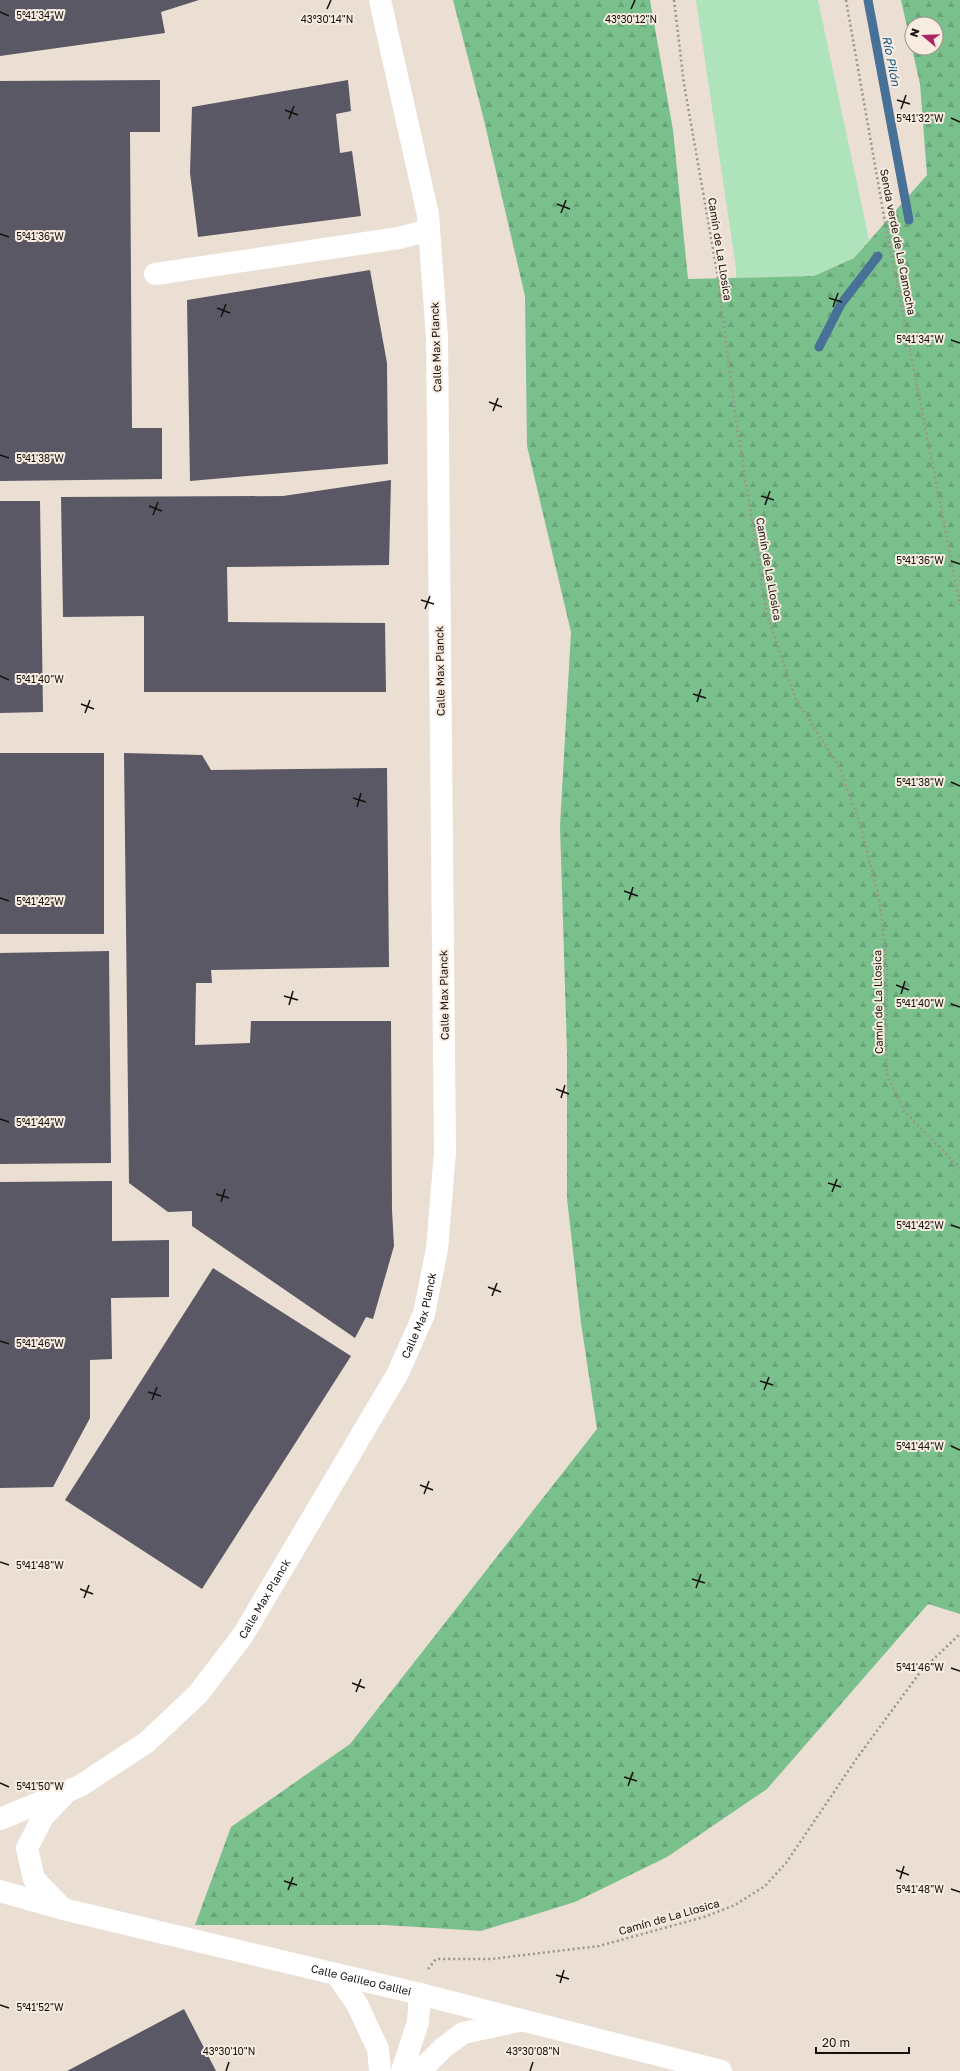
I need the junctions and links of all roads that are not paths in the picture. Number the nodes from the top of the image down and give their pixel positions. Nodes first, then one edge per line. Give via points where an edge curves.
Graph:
1 (380, 0) edge
2 (429, 230) junction
3 (155, 274) dead end
4 (68, 1791) junction
5 (0, 1806) edge
6 (0, 1819) edge
7 (0, 1890) edge
8 (63, 1909) junction
9 (336, 1974) junction
10 (420, 1994) junction
11 (522, 2020) junction
12 (380, 2071) edge
13 (402, 2071) edge
14 (420, 2071) edge
15 (721, 2071) edge

1 - 2 street, Calle Max Planck via 428,215
2 - 3 street via 399,238
2 - 4 street, Calle Max Planck via 437,337 445,1152 437,1249 424,1314 398,1373 243,1635 198,1694 146,1742 80,1786
4 - 5 street
4 - 6 street, Calle Max Planck
4 - 8 street via 43,1818 28,1848 34,1879
7 - 8 street, Calle Galileo Galilei
8 - 9 street, Calle Galileo Galilei
9 - 10 street, Calle Galileo Galilei
9 - 12 street via 357,2004 378,2049
10 - 11 street, Calle Galileo Galilei
10 - 13 street via 418,2022
11 - 14 street via 463,2033 443,2048
11 - 15 street, Calle Galileo Galilei

